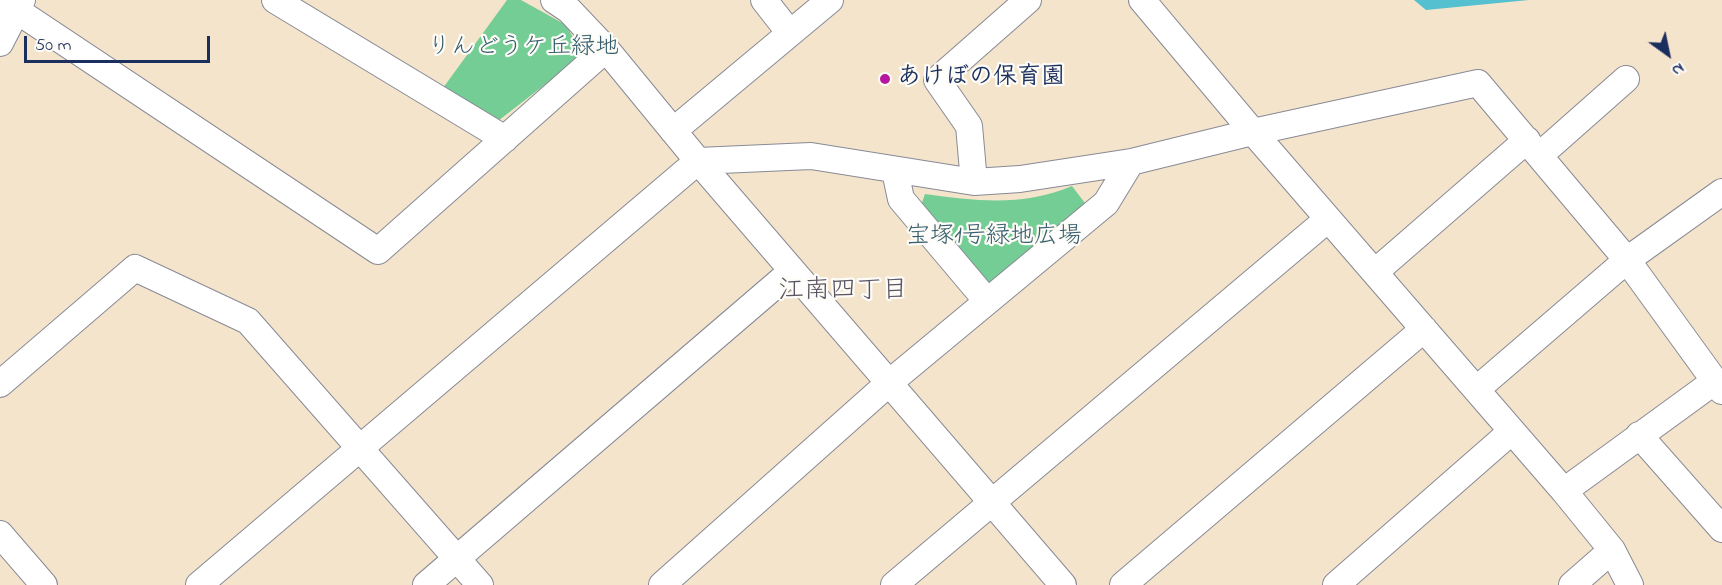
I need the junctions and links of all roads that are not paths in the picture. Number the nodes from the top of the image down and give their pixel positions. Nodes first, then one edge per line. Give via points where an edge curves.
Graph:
1 (275, 0) edge
2 (554, 0) edge
3 (764, 0) edge
4 (830, 0) edge
5 (1028, 0) edge
6 (1142, 0) edge
7 (13, 3) edge
8 (789, 32) junction
9 (0, 43) edge
10 (606, 49) junction
11 (1626, 79) dead end
12 (673, 131) junction
13 (1253, 132) junction
14 (505, 139) junction
15 (1534, 147) junction
16 (698, 161) junction
17 (1131, 162) junction
18 (895, 171) junction
19 (974, 182) junction
20 (1722, 192) edge
21 (1328, 219) junction
22 (1628, 260) junction
23 (792, 271) junction
24 (1375, 273) junction
25 (987, 301) junction
26 (1424, 329) junction
27 (889, 383) junction
28 (0, 384) edge
29 (1718, 386) edge
30 (1477, 389) junction
31 (1512, 431) junction
32 (1639, 435) junction
33 (360, 446) junction
34 (1564, 491) junction
35 (992, 502) junction
36 (1722, 529) edge
37 (0, 534) edge
38 (1612, 550) junction
39 (457, 558) junction
40 (44, 585) edge
41 (199, 585) edge
42 (426, 585) edge
43 (480, 585) edge
44 (662, 585) edge
45 (894, 585) edge
46 (1063, 585) edge
47 (1124, 585) edge
48 (1336, 585) edge
49 (1572, 585) edge
50 (1630, 585) edge

1 - 14 street
2 - 10 street via 569,10
3 - 8 street
4 - 8 street
5 - 19 street via 937,80 969,126
6 - 13 street
7 - 9 street
7 - 14 street via 378,251
8 - 12 street
10 - 12 street
10 - 14 street
11 - 15 street
12 - 16 street
13 - 15 street via 1478,83
13 - 17 street
13 - 21 street
15 - 22 street
15 - 24 street
16 - 18 street via 811,156
16 - 23 street
16 - 33 street
17 - 19 street
17 - 25 street via 1106,203
18 - 19 street
18 - 25 street via 902,199
20 - 22 street
21 - 24 street
21 - 35 street
22 - 29 street
22 - 30 street
23 - 27 street
23 - 39 street
24 - 26 street
25 - 27 street
26 - 30 street
26 - 47 street
27 - 35 street
27 - 44 street
28 - 33 street via 135,268 248,321
29 - 32 street
30 - 31 street
31 - 34 street
31 - 48 street
32 - 34 street
32 - 36 street
33 - 39 street
33 - 41 street
34 - 38 street
35 - 45 street
35 - 46 street
37 - 40 street
38 - 49 street
38 - 50 street
39 - 42 street
39 - 43 street

